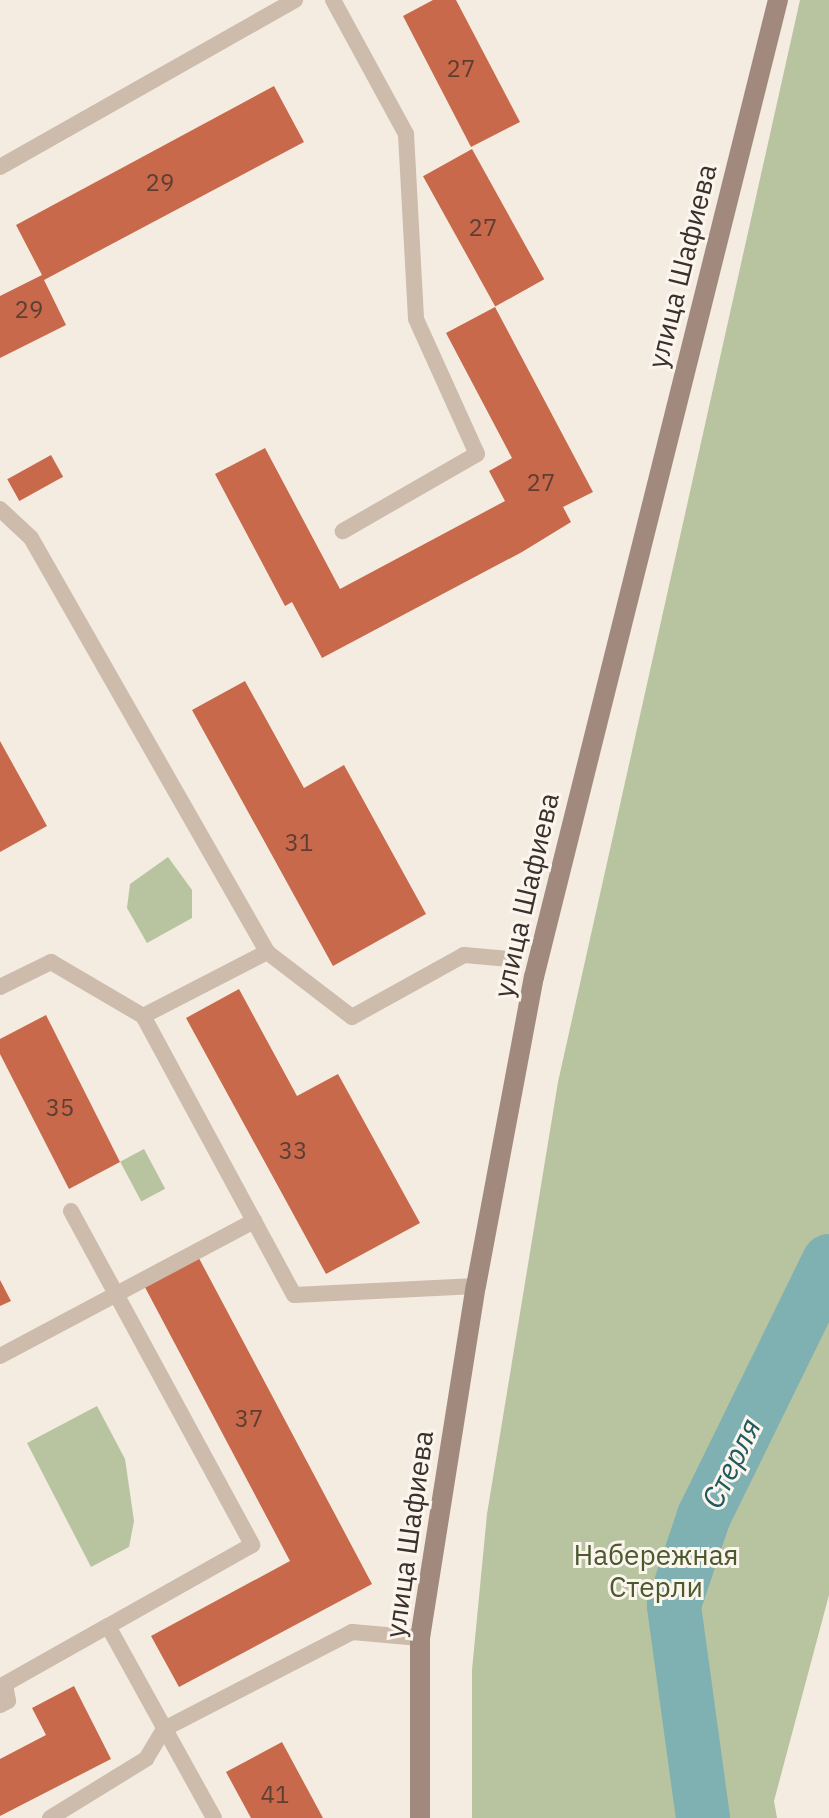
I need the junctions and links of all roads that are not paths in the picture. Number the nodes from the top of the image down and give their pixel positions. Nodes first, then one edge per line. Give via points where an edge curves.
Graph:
1 (295, 0) edge
2 (333, 0) edge
3 (778, 0) edge
4 (0, 167) edge
5 (0, 509) edge
6 (343, 531) dead end
7 (267, 952) junction
8 (510, 959) dead end
9 (0, 987) edge
10 (143, 1016) junction
11 (71, 1211) dead end
12 (254, 1221) junction
13 (476, 1286) junction
14 (115, 1295) junction
15 (0, 1356) edge
16 (108, 1626) junction
17 (420, 1638) junction
18 (0, 1705) edge
19 (164, 1729) junction
20 (50, 1818) edge
21 (214, 1818) edge
22 (420, 1818) edge

1 - 4 lane
2 - 6 lane via 406,134 416,319 477,454
3 - 13 street, улица Шафиева via 547,922
5 - 7 lane via 31,538
7 - 8 lane via 352,1017 464,955
7 - 10 lane
9 - 10 lane via 51,962
10 - 12 lane
11 - 14 lane
12 - 13 lane via 294,1295
12 - 14 lane
13 - 17 street, улица Шафиева
14 - 15 lane
14 - 16 lane via 252,1545
16 - 18 lane via 5,1684 8,1701
16 - 19 lane
17 - 19 lane via 352,1632
17 - 22 street, улица Шафиева
19 - 20 lane via 146,1759
19 - 21 lane

